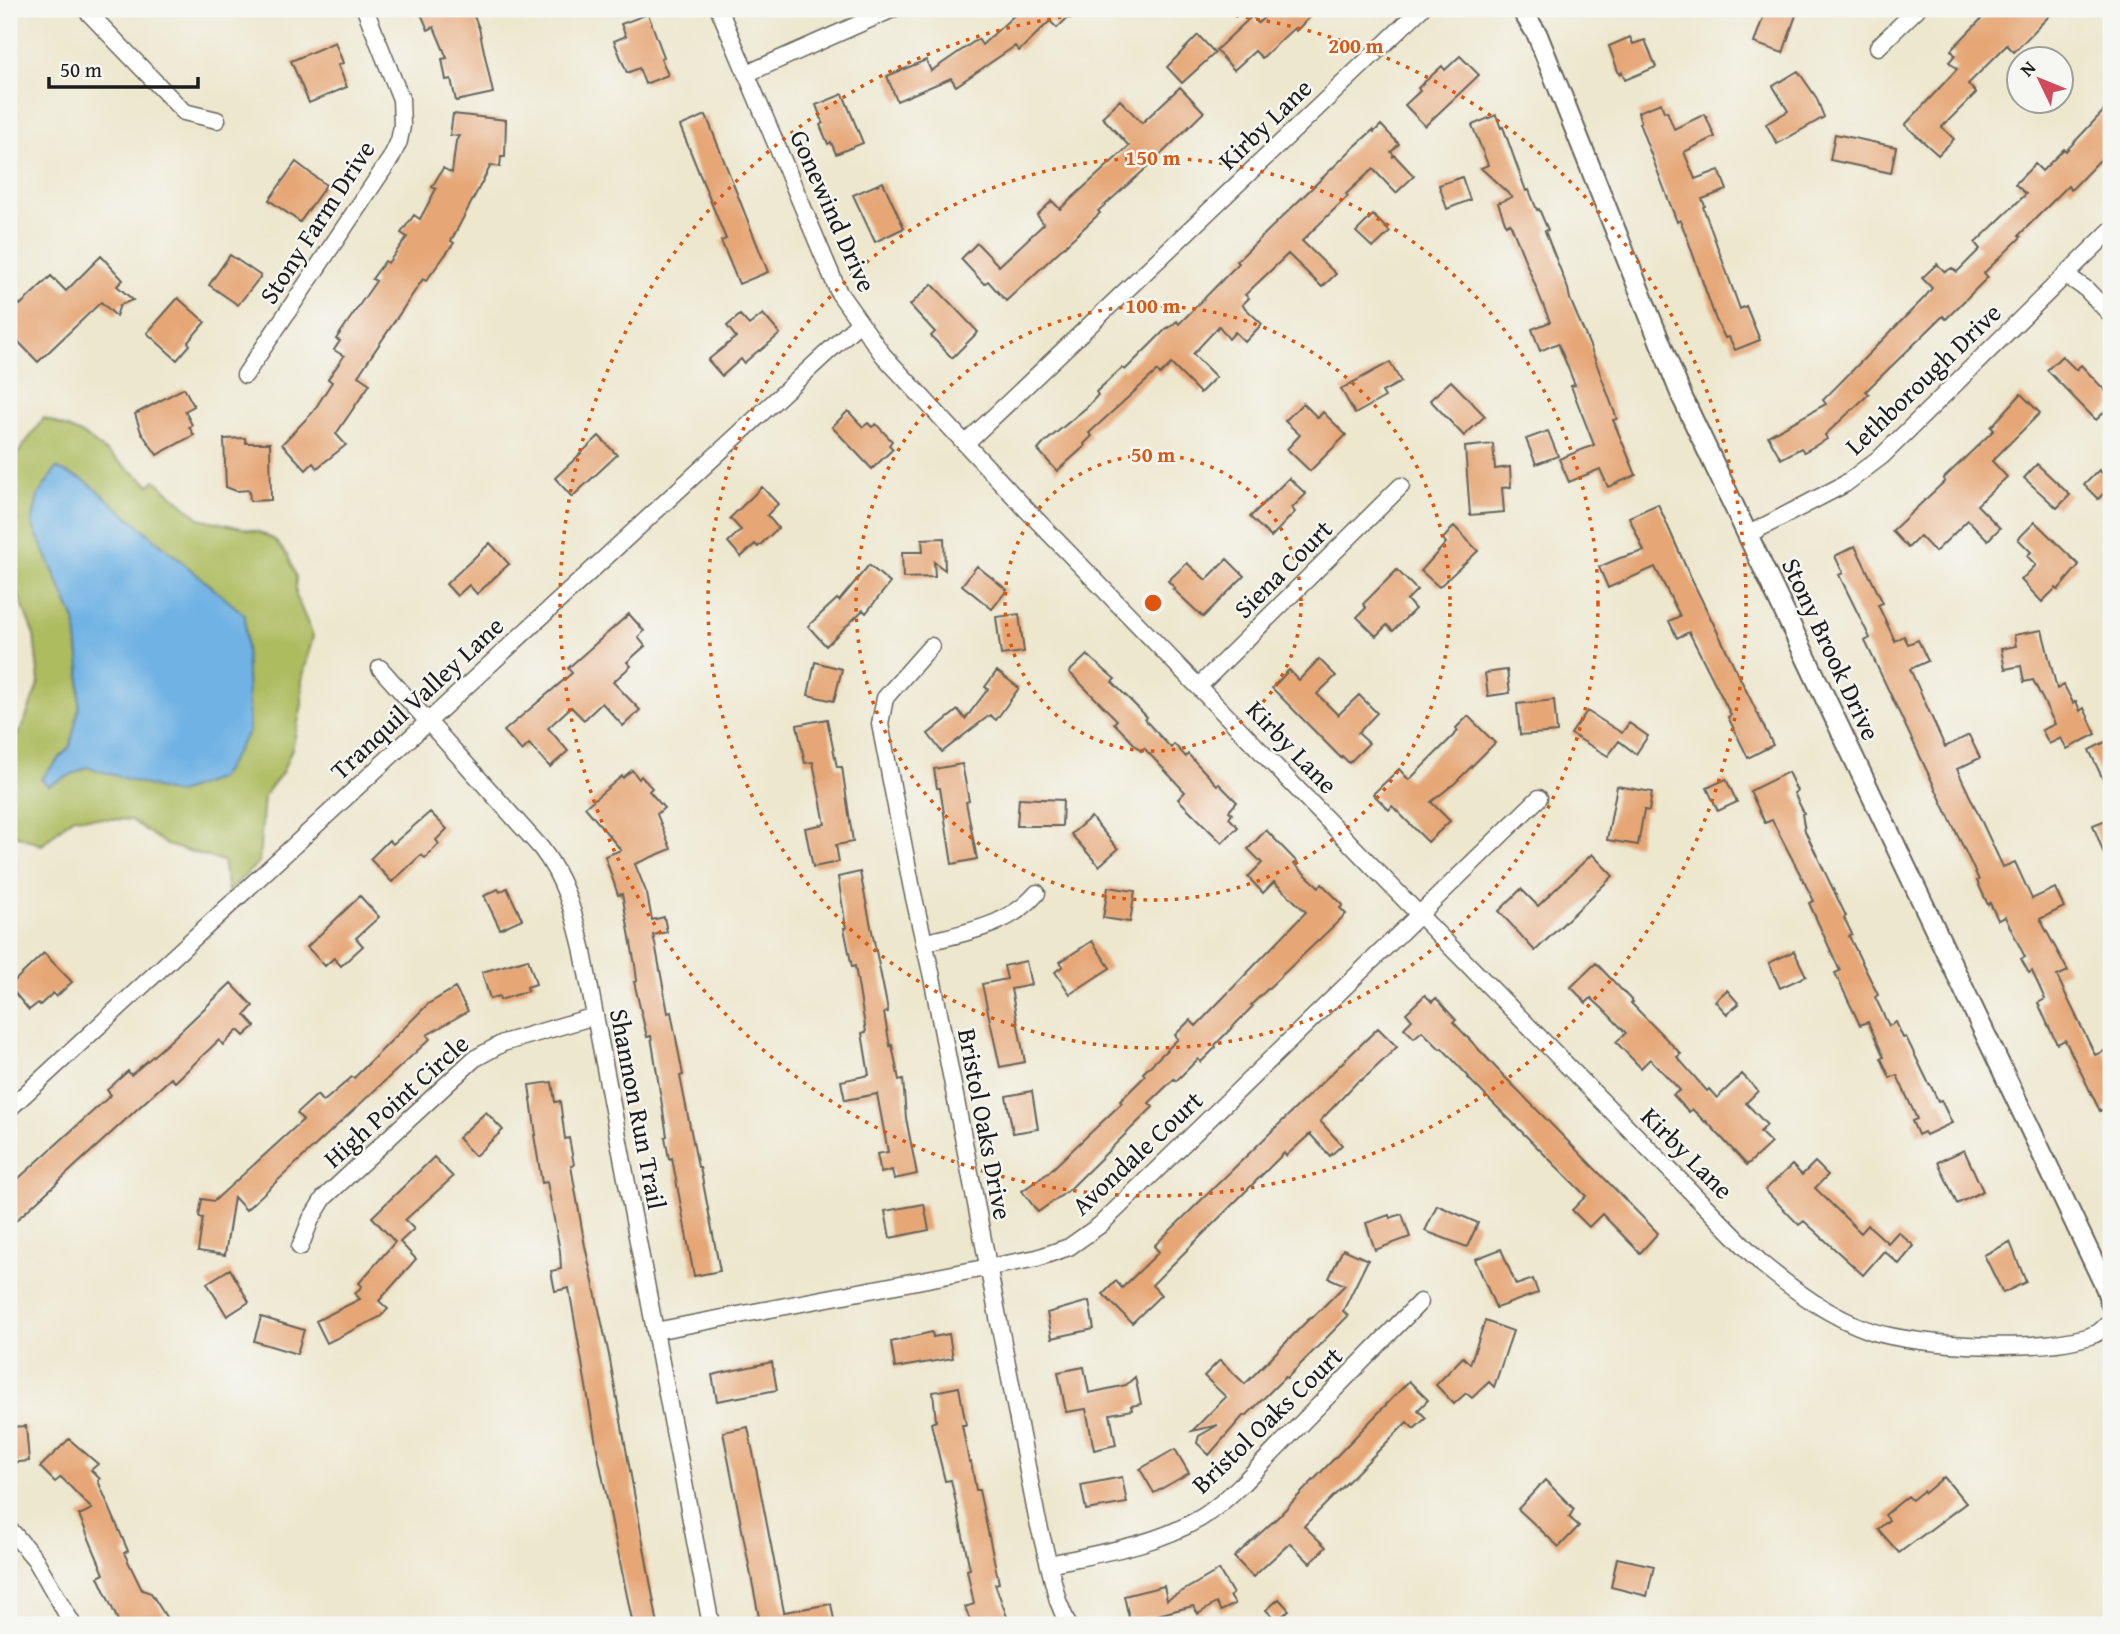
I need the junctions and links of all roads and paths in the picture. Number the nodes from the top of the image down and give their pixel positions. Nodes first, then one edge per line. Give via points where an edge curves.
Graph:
1 (85, 9) edge
2 (365, 9) edge
3 (719, 9) edge
4 (893, 9) edge
5 (1422, 9) edge
6 (1521, 9) edge
7 (1917, 9) edge
8 (1878, 47) dead end
9 (746, 74) junction
10 (217, 120) dead end
11 (2111, 230) edge
12 (2066, 275) junction
13 (2111, 315) edge
14 (859, 323) junction
15 (245, 375) dead end
16 (966, 443) junction
17 (1401, 486) dead end
18 (1747, 535) junction
19 (931, 646) dead end
20 (380, 668) dead end
21 (1199, 686) junction
22 (428, 721) junction
23 (1539, 798) dead end
24 (1037, 893) dead end
25 (1420, 915) junction
26 (924, 943) junction
27 (595, 1016) junction
28 (9, 1109) edge
29 (300, 1247) dead end
30 (987, 1268) junction
31 (1420, 1303) dead end
32 (2111, 1304) edge
33 (2111, 1321) edge
34 (655, 1331) junction
35 (13, 1533) dead end
36 (1049, 1564) junction
37 (73, 1625) edge
38 (711, 1625) edge
39 (1068, 1625) edge

1 - 10 street via 184,112
2 - 15 street, Stony Farm Drive via 401,99 398,141
3 - 9 street, Gonewind Drive
4 - 9 street
5 - 16 street, Kirby Lane
6 - 18 street, Stony Brook Drive via 1537,34 1682,397
7 - 8 street
9 - 14 street, Gonewind Drive via 839,293
11 - 12 street, Lethborough Drive
12 - 13 street
12 - 18 street, Lethborough Drive via 1882,456 1845,484
14 - 16 street, Gonewind Drive
14 - 22 street, Tranquil Valley Lane
16 - 21 street, Kirby Lane
17 - 21 street, Siena Court
18 - 32 street, Stony Brook Drive
19 - 26 street, Bristol Oaks Drive via 885,698 880,723
20 - 22 street, Shannon Run Trail
21 - 25 street, Kirby Lane
22 - 27 street, Shannon Run Trail via 541,848 560,876 572,907
22 - 28 street, Tranquil Valley Lane
23 - 25 street, Avondale Court
24 - 26 street via 1020,911 992,925
25 - 30 street, Avondale Court via 1100,1225 1057,1252
25 - 33 street, Kirby Lane via 1762,1264 1822,1308 1872,1331 1938,1343 2057,1342 2097,1334
26 - 30 street, Bristol Oaks Drive
27 - 29 street, High Point Circle via 503,1043 474,1059 324,1198
27 - 34 street, Shannon Run Trail
30 - 34 street, Avondale Court
30 - 36 street, Bristol Oaks Drive
31 - 36 street, Bristol Oaks Court via 1215,1509 1159,1538
34 - 38 street, Shannon Run Trail
35 - 37 street via 35,1559
36 - 39 street, Bristol Oaks Drive

